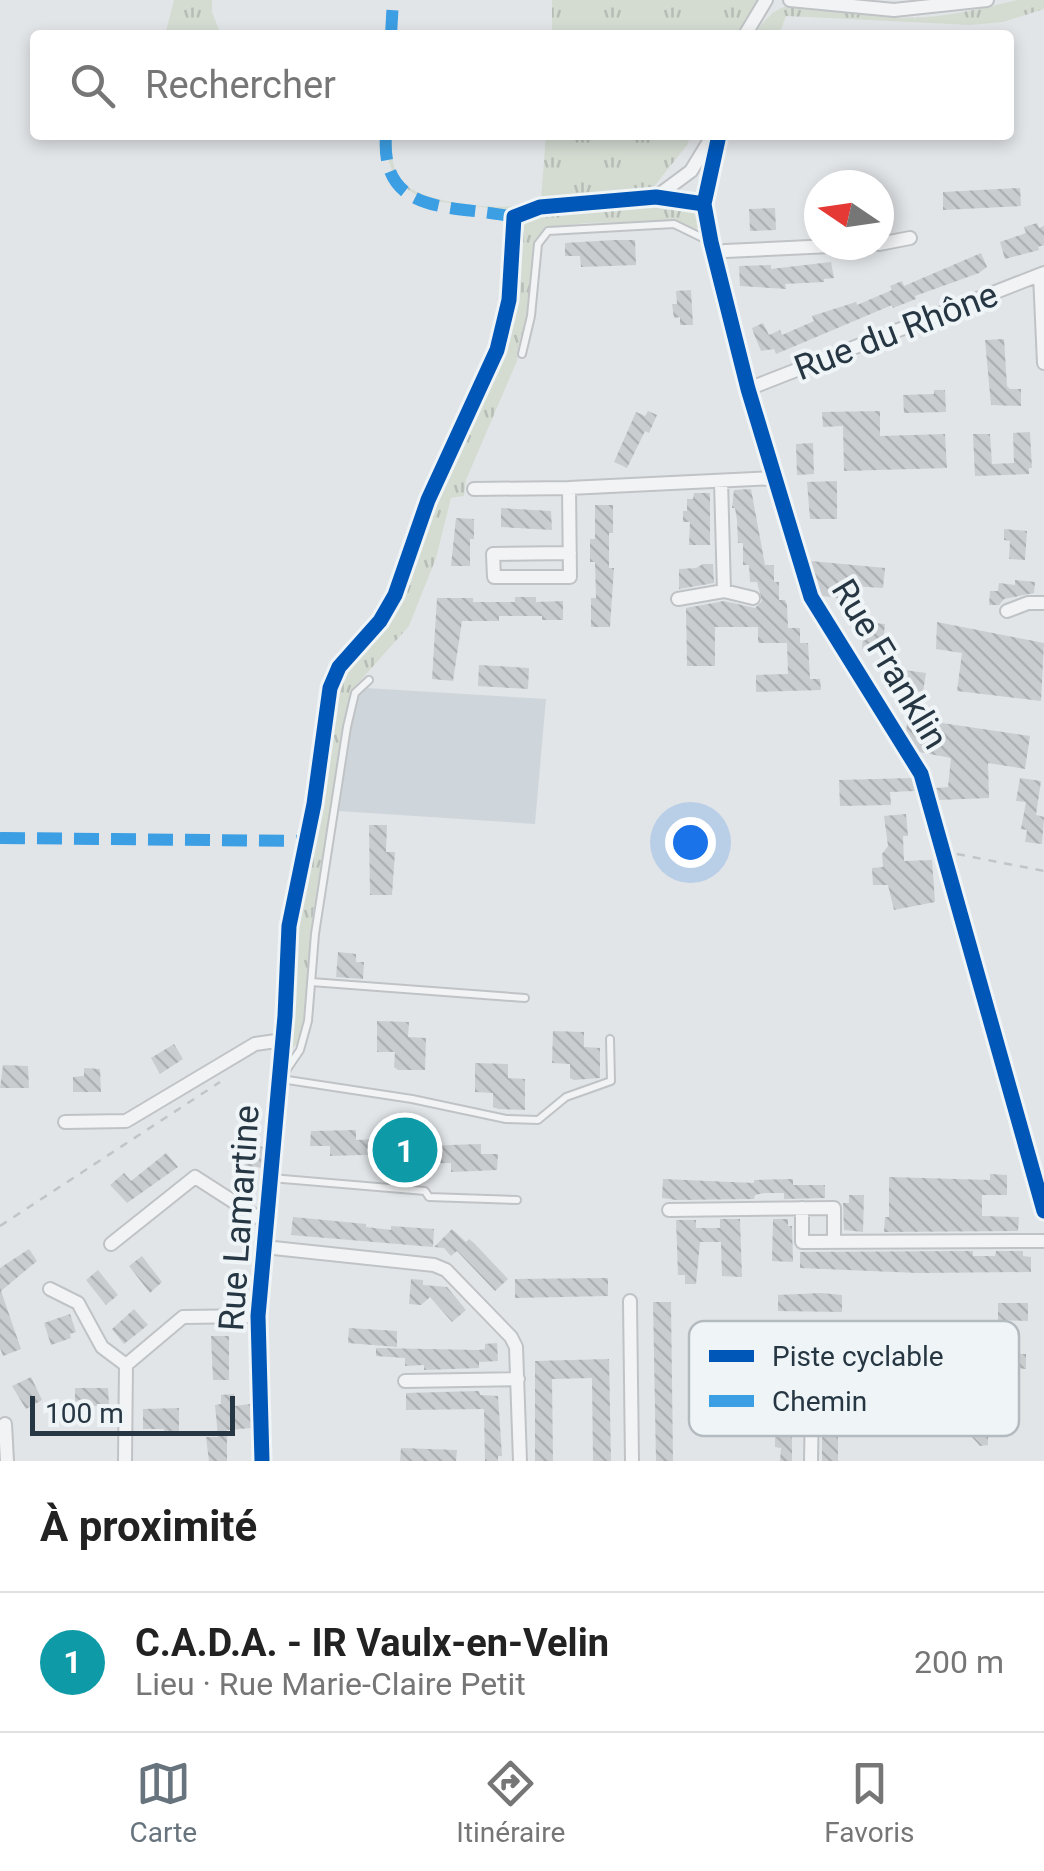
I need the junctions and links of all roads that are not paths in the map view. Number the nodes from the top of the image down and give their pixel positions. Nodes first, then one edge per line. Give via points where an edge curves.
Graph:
1 (766, 0) edge
2 (790, 0) edge
3 (986, 0) edge
4 (748, 30) edge
5 (713, 140) edge
6 (715, 140) edge
7 (656, 196) junction
8 (704, 204) junction
9 (910, 238) dead end
10 (894, 241) edge
11 (804, 247) edge
12 (712, 248) junction
13 (1042, 274) edge
14 (522, 354) dead end
15 (1044, 362) edge
16 (748, 389) junction
17 (776, 478) junction
18 (721, 481) junction
19 (474, 488) dead end
20 (570, 488) junction
21 (570, 552) junction
22 (724, 591) junction
23 (678, 598) dead end
24 (753, 598) dead end
25 (1044, 603) edge
26 (1007, 611) dead end
27 (369, 680) dead end
28 (312, 982) junction
29 (525, 998) dead end
30 (610, 1039) dead end
31 (283, 1040) junction
32 (280, 1079) junction
33 (65, 1122) dead end
34 (270, 1178) junction
35 (517, 1200) dead end
36 (802, 1208) junction
37 (670, 1210) dead end
38 (1044, 1211) edge
39 (265, 1222) junction
40 (1044, 1241) edge
41 (834, 1242) junction
42 (111, 1244) dead end
43 (264, 1247) junction
44 (50, 1289) dead end
45 (630, 1301) dead end
46 (258, 1316) junction
47 (126, 1365) junction
48 (518, 1379) junction
49 (405, 1380) dead end
50 (5, 1424) dead end
51 (811, 1436) edge
52 (7, 1461) edge
53 (125, 1461) edge
54 (262, 1461) edge
55 (520, 1461) edge
56 (632, 1461) edge
57 (811, 1461) edge

1 - 4 street
2 - 3 street via 894,10
5 - 7 street via 691,171
6 - 8 street
7 - 8 street
7 - 31 street, Rue Lamartine via 540,208 514,217 510,300 497,350 428,500 395,596 330,688 292,910
8 - 12 street, Rue Franklin
9 - 10 street
11 - 12 street
12 - 14 lane via 674,224 548,231 538,244
12 - 16 street, Rue Franklin
13 - 15 street
13 - 16 street, Rue du Rhône
16 - 17 street, Rue Franklin
17 - 18 street
17 - 38 street, Rue Franklin via 811,597 921,774
18 - 20 street
18 - 22 street
19 - 20 street
20 - 21 street
21 - 21 street via 570,577 494,577 493,554
22 - 23 street
22 - 24 street
25 - 26 street
27 - 28 lane via 355,694 347,728
28 - 29 lane
28 - 32 lane via 305,1037
30 - 32 lane via 610,1081 566,1098 538,1120
31 - 32 street, Rue Lamartine
31 - 33 street via 255,1044 126,1121
32 - 34 street, Rue Lamartine
34 - 35 lane
34 - 39 street, Rue Lamartine
36 - 37 street
36 - 41 street via 802,1242
36 - 41 street via 834,1208
39 - 42 street via 195,1177
39 - 43 street, Rue Lamartine
40 - 41 street
43 - 46 street, Rue Lamartine
43 - 48 street via 446,1270 511,1336
44 - 47 street via 78,1303 102,1347
45 - 56 street
46 - 47 street via 183,1316
46 - 54 street, Rue Lamartine
47 - 53 street
48 - 49 street
48 - 55 street
50 - 52 street
51 - 57 street

